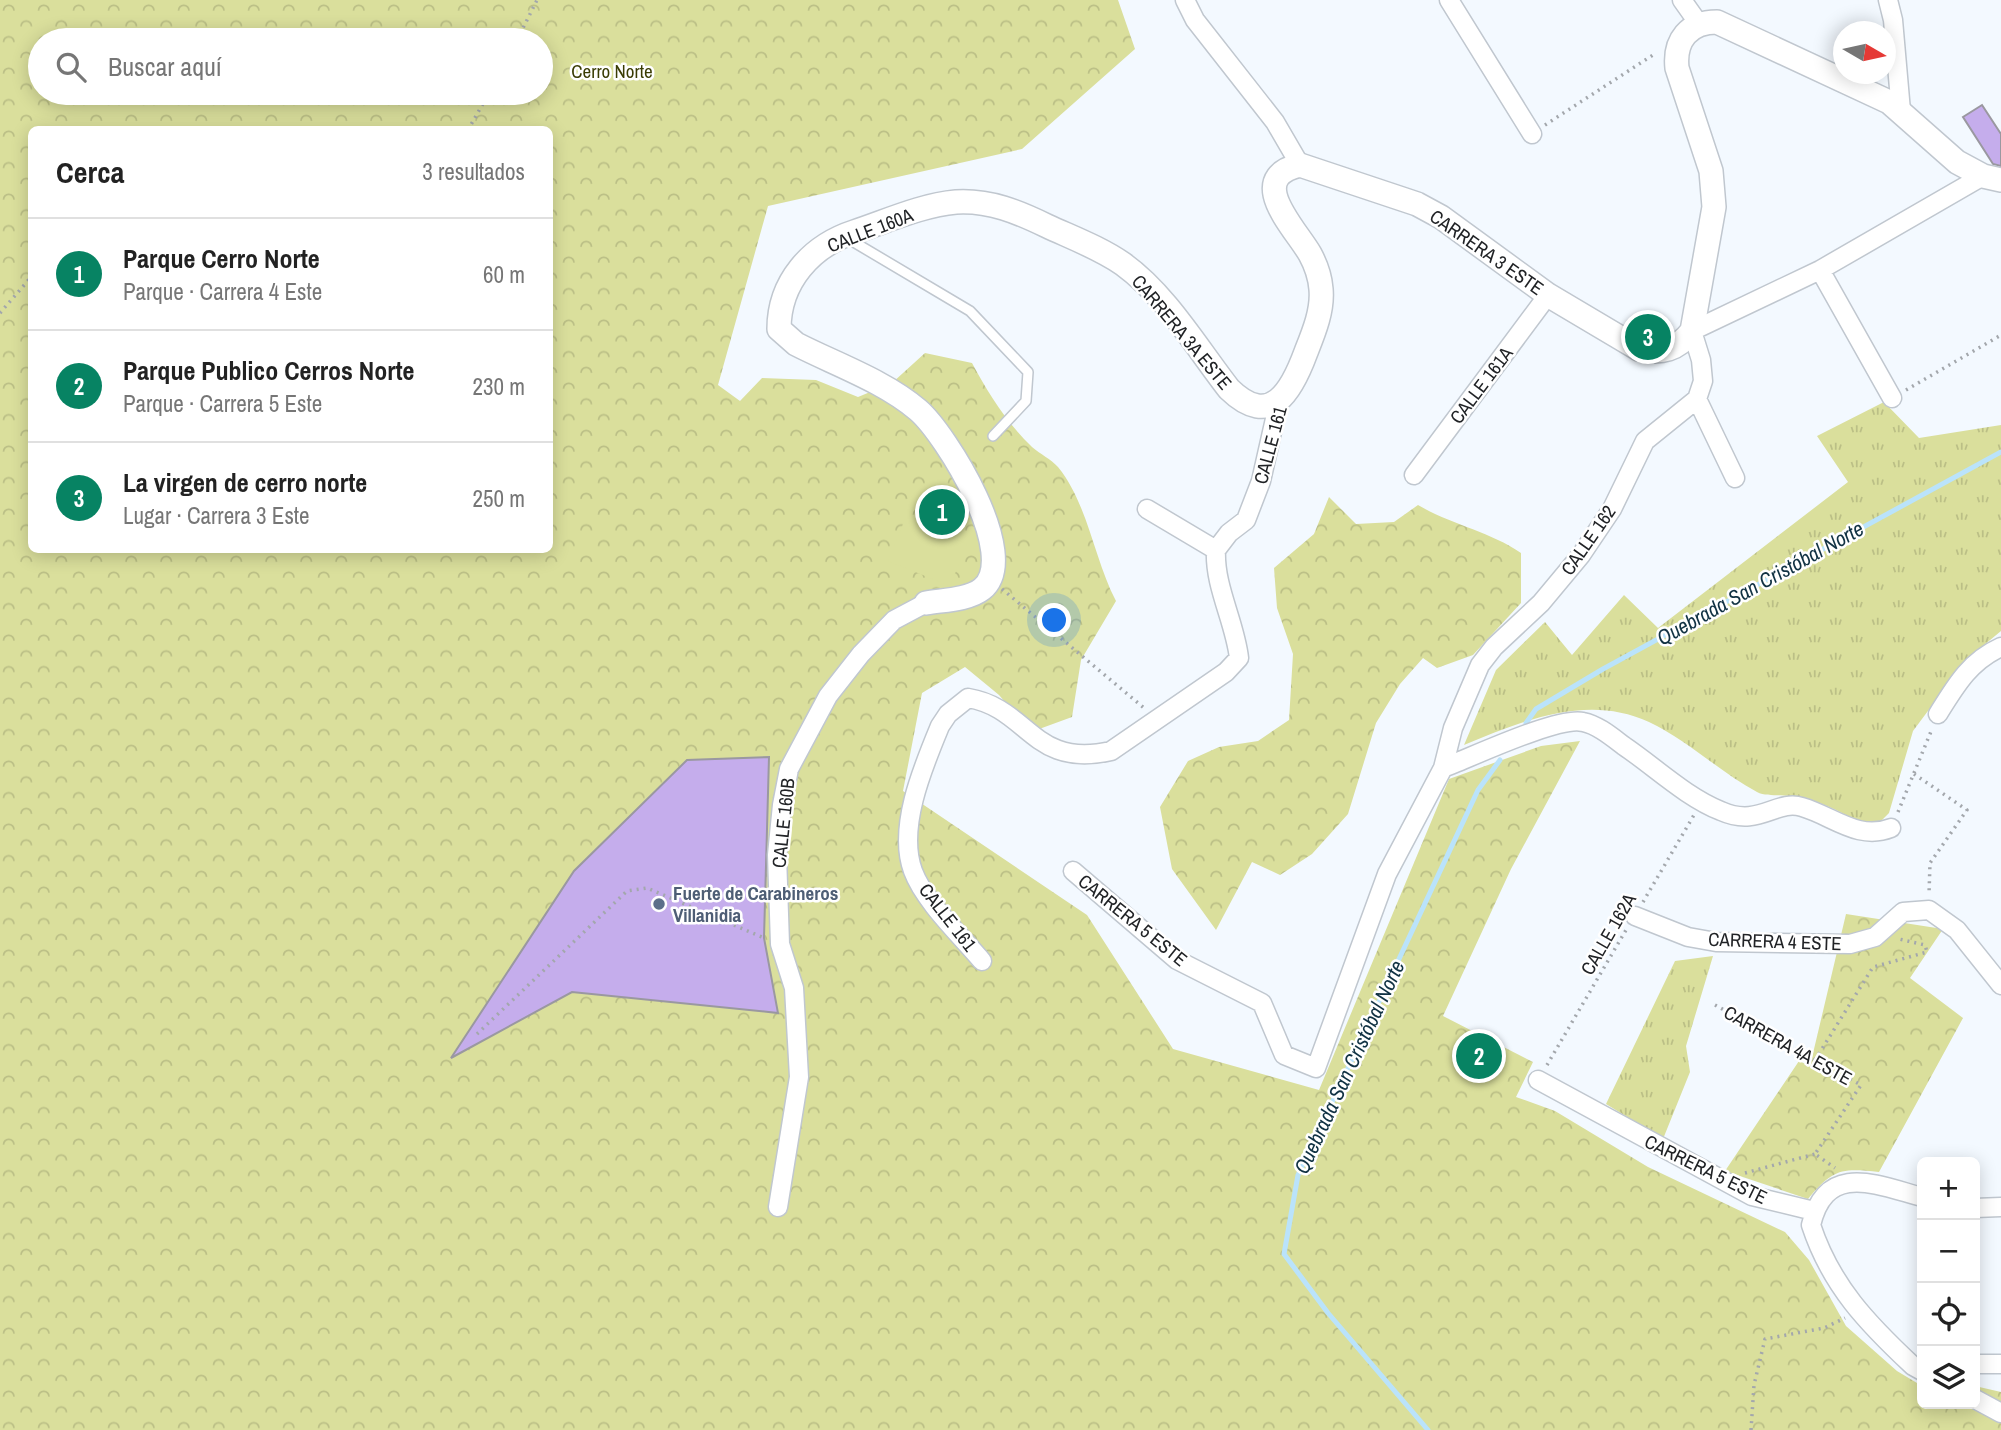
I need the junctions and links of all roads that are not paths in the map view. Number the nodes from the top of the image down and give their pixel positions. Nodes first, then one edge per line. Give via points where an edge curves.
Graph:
1 (1185, 0) edge
2 (1449, 0) edge
3 (1682, 0) edge
4 (1888, 0) edge
5 (1690, 30) junction
6 (1901, 111) junction
7 (1532, 134) road end
8 (1300, 165) junction
9 (1992, 178) edge
10 (1012, 209) joint
11 (842, 236) junction
12 (1820, 271) junction
13 (1548, 295) junction
14 (1692, 331) junction
15 (1892, 398) road end
16 (1697, 399) junction
17 (1279, 401) junction
18 (993, 436) dead end
19 (1413, 475) dead end
20 (1735, 478) dead end
21 (1147, 509) dead end
22 (1216, 550) junction
23 (990, 579) joint
24 (926, 603) joint
25 (2001, 647) edge
26 (1938, 714) road end
27 (1443, 768) junction
28 (1891, 828) road end
29 (1073, 870) dead end
30 (1635, 916) road end
31 (982, 961) dead end
32 (2001, 985) edge
33 (1316, 1068) joint
34 (1538, 1080) road end
35 (1917, 1197) edge
36 (778, 1207) dead end
37 (2001, 1207) edge
38 (1980, 1208) edge
39 (1814, 1211) junction
40 (1980, 1364) edge
41 (2001, 1364) edge
42 (1917, 1365) edge
43 (1980, 1402) edge
44 (2001, 1413) edge

1 - 8 street via 1195,20 1275,122
2 - 7 street
3 - 5 street
4 - 6 street
5 - 6 street via 1717,22
5 - 14 street via 1676,54 1677,68 1711,171 1714,207
6 - 9 street via 1957,162
8 - 13 street, CARRERA 3 ESTE via 1417,204
8 - 17 street, CALLE 161 via 1277,179 1275,202 1311,256 1321,293 1319,313 1298,373
9 - 12 street
10 - 11 street, CALLE 160A via 957,202
10 - 17 street, CARRERA 3A ESTE via 1125,266 1146,285 1240,400 1254,406
11 - 18 lane via 970,311 1028,372 1026,401
11 - 23 street, CALLE 160A via 801,266 781,305 779,329 796,344 897,396 929,420 946,442 984,517 993,555
12 - 14 street
12 - 15 street
13 - 14 street, CARRERA 3 ESTE via 1639,349 1670,350
13 - 19 street, CALLE 161A
14 - 16 street via 1703,381
16 - 20 street
16 - 27 street, CALLE 162 via 1644,441 1612,509 1581,555 1480,665 1453,728
17 - 22 street, CALLE 161 via 1256,498 1246,520 1228,533
21 - 22 street
22 - 31 street, CALLE 161 via 1215,566 1236,632 1239,659 1111,751 1067,754 1047,747 987,702 968,698 948,714 923,773 908,852 914,874
23 - 24 street, CALLE 160B via 970,595
24 - 36 street, CALLE 160B via 894,620 861,654 828,696 789,769 777,855 780,944 794,988 799,1077
25 - 26 street via 1983,655 1963,674
27 - 28 street via 1546,728 1583,721 1702,802 1736,817 1760,817 1799,805 1853,831
27 - 33 street, CALLE 162 via 1387,874
29 - 33 street, CARRERA 5 ESTE via 1177,960 1262,1003 1284,1055
30 - 32 street, CARRERA 4 ESTE via 1716,943 1850,944 1875,937 1903,912 1929,910 1957,930
34 - 39 street, CARRERA 5 ESTE via 1752,1196
35 - 39 street via 1855,1181 1832,1188
37 - 38 street
39 - 42 street via 1811,1225 1816,1241 1856,1311
40 - 41 street
43 - 44 street

